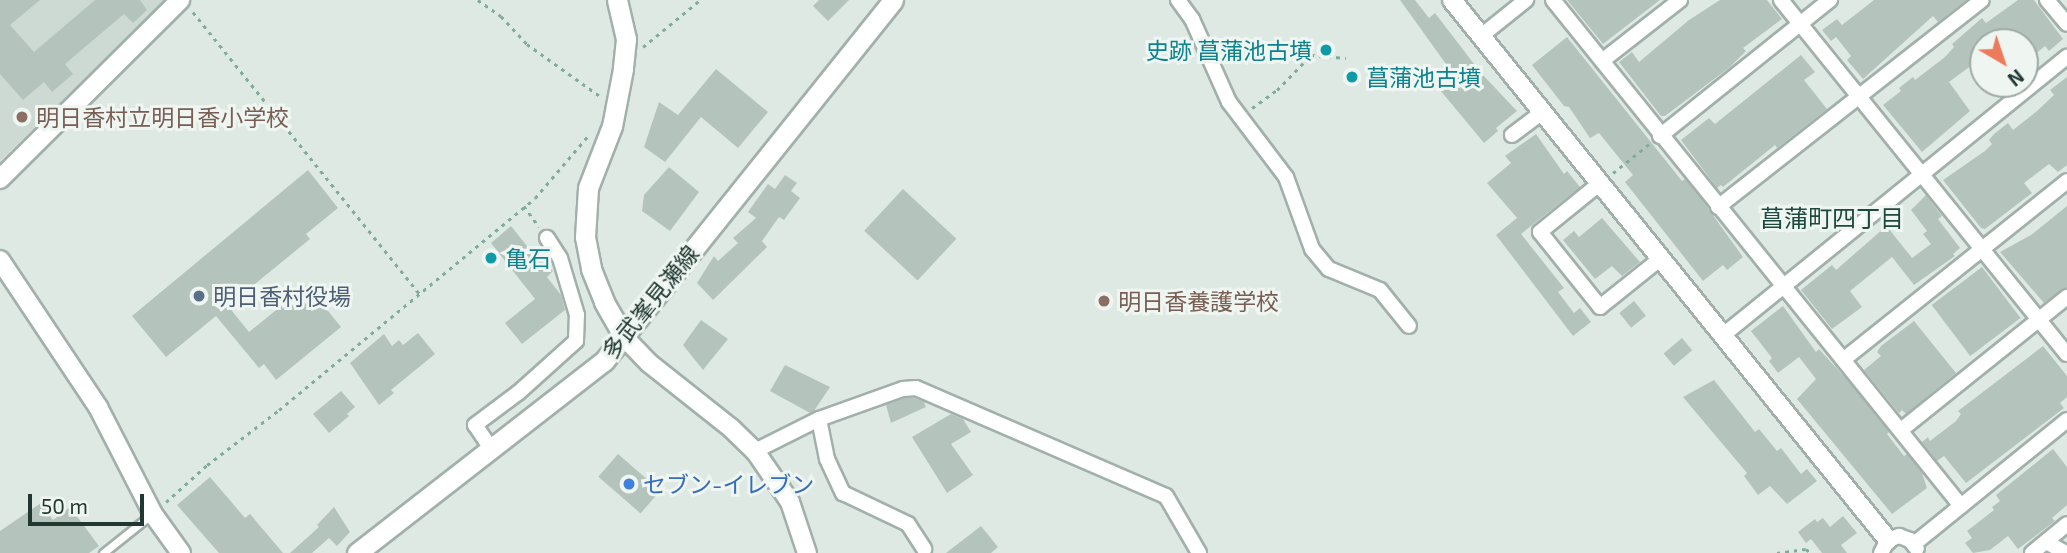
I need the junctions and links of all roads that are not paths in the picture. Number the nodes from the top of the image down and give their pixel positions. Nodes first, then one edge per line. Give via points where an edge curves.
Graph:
1 (617, 0) edge
2 (892, 0) edge
3 (1178, 0) edge
4 (1452, 0) edge
5 (1526, 0) edge
6 (1553, 0) edge
7 (1680, 0) edge
8 (1780, 0) edge
9 (1830, 0) edge
10 (1982, 0) edge
11 (2047, 0) edge
12 (186, 5) edge
13 (1800, 24) junction
14 (2067, 24) edge
15 (1481, 36) junction
16 (2067, 57) edge
17 (1602, 61) junction
18 (1860, 97) junction
19 (1542, 112) junction
20 (1512, 135) dead end
21 (1660, 136) junction
22 (1923, 174) junction
23 (0, 179) edge
24 (2067, 181) edge
25 (1599, 184) junction
26 (1718, 207) junction
27 (547, 238) road end
28 (1983, 248) junction
29 (1660, 259) junction
30 (0, 260) edge
31 (1783, 287) junction
32 (2067, 297) edge
33 (2039, 319) junction
34 (1409, 326) dead end
35 (1722, 336) junction
36 (624, 337) junction
37 (2067, 354) edge
38 (1843, 360) junction
39 (819, 419) junction
40 (2067, 420) edge
41 (1900, 430) junction
42 (492, 450) junction
43 (755, 451) junction
44 (1961, 506) junction
45 (153, 513) junction
46 (2067, 524) edge
47 (2046, 542) junction
48 (1885, 547) edge
49 (1916, 548) edge
50 (924, 549) dead end
51 (103, 553) edge
52 (181, 553) edge
53 (357, 553) edge
54 (807, 553) edge
55 (1199, 553) edge
56 (2032, 553) edge
57 (2066, 553) edge

1 - 36 main road via 625,39 623,69 612,126 588,188 584,237 591,270
2 - 36 main road, 多武峯見瀬線
3 - 34 street via 1192,19 1229,102 1286,177 1312,249 1329,269 1380,290
4 - 15 street
5 - 15 street
6 - 17 street
7 - 17 street
8 - 13 street
9 - 13 street
10 - 18 street
11 - 14 street
12 - 23 street
13 - 18 street
13 - 21 street
15 - 19 street
16 - 22 street
17 - 21 street
18 - 22 street
18 - 26 street
19 - 20 street
19 - 25 street
21 - 26 street
22 - 28 street
22 - 31 street
24 - 28 street
25 - 29 street
25 - 29 street via 1540,232 1600,307
26 - 31 street
27 - 42 street via 560,257 577,315 576,341 475,425
28 - 33 street
28 - 38 street
29 - 35 street
30 - 45 street via 98,407
31 - 35 street
31 - 38 street
32 - 33 street
33 - 37 street
33 - 41 street
35 - 48 street
36 - 42 main road, 多武峯見瀬線 via 604,361
36 - 43 street
38 - 41 street
39 - 43 street
39 - 50 street via 827,459 843,492 908,524
39 - 55 street via 916,388 1166,496
40 - 44 street
41 - 44 street
42 - 53 main road, 多武峯見瀬線
43 - 54 street via 790,502
44 - 49 street
45 - 51 lane
45 - 52 street
46 - 47 street
47 - 56 street
47 - 57 street
48 - 49 street via 1899,536

